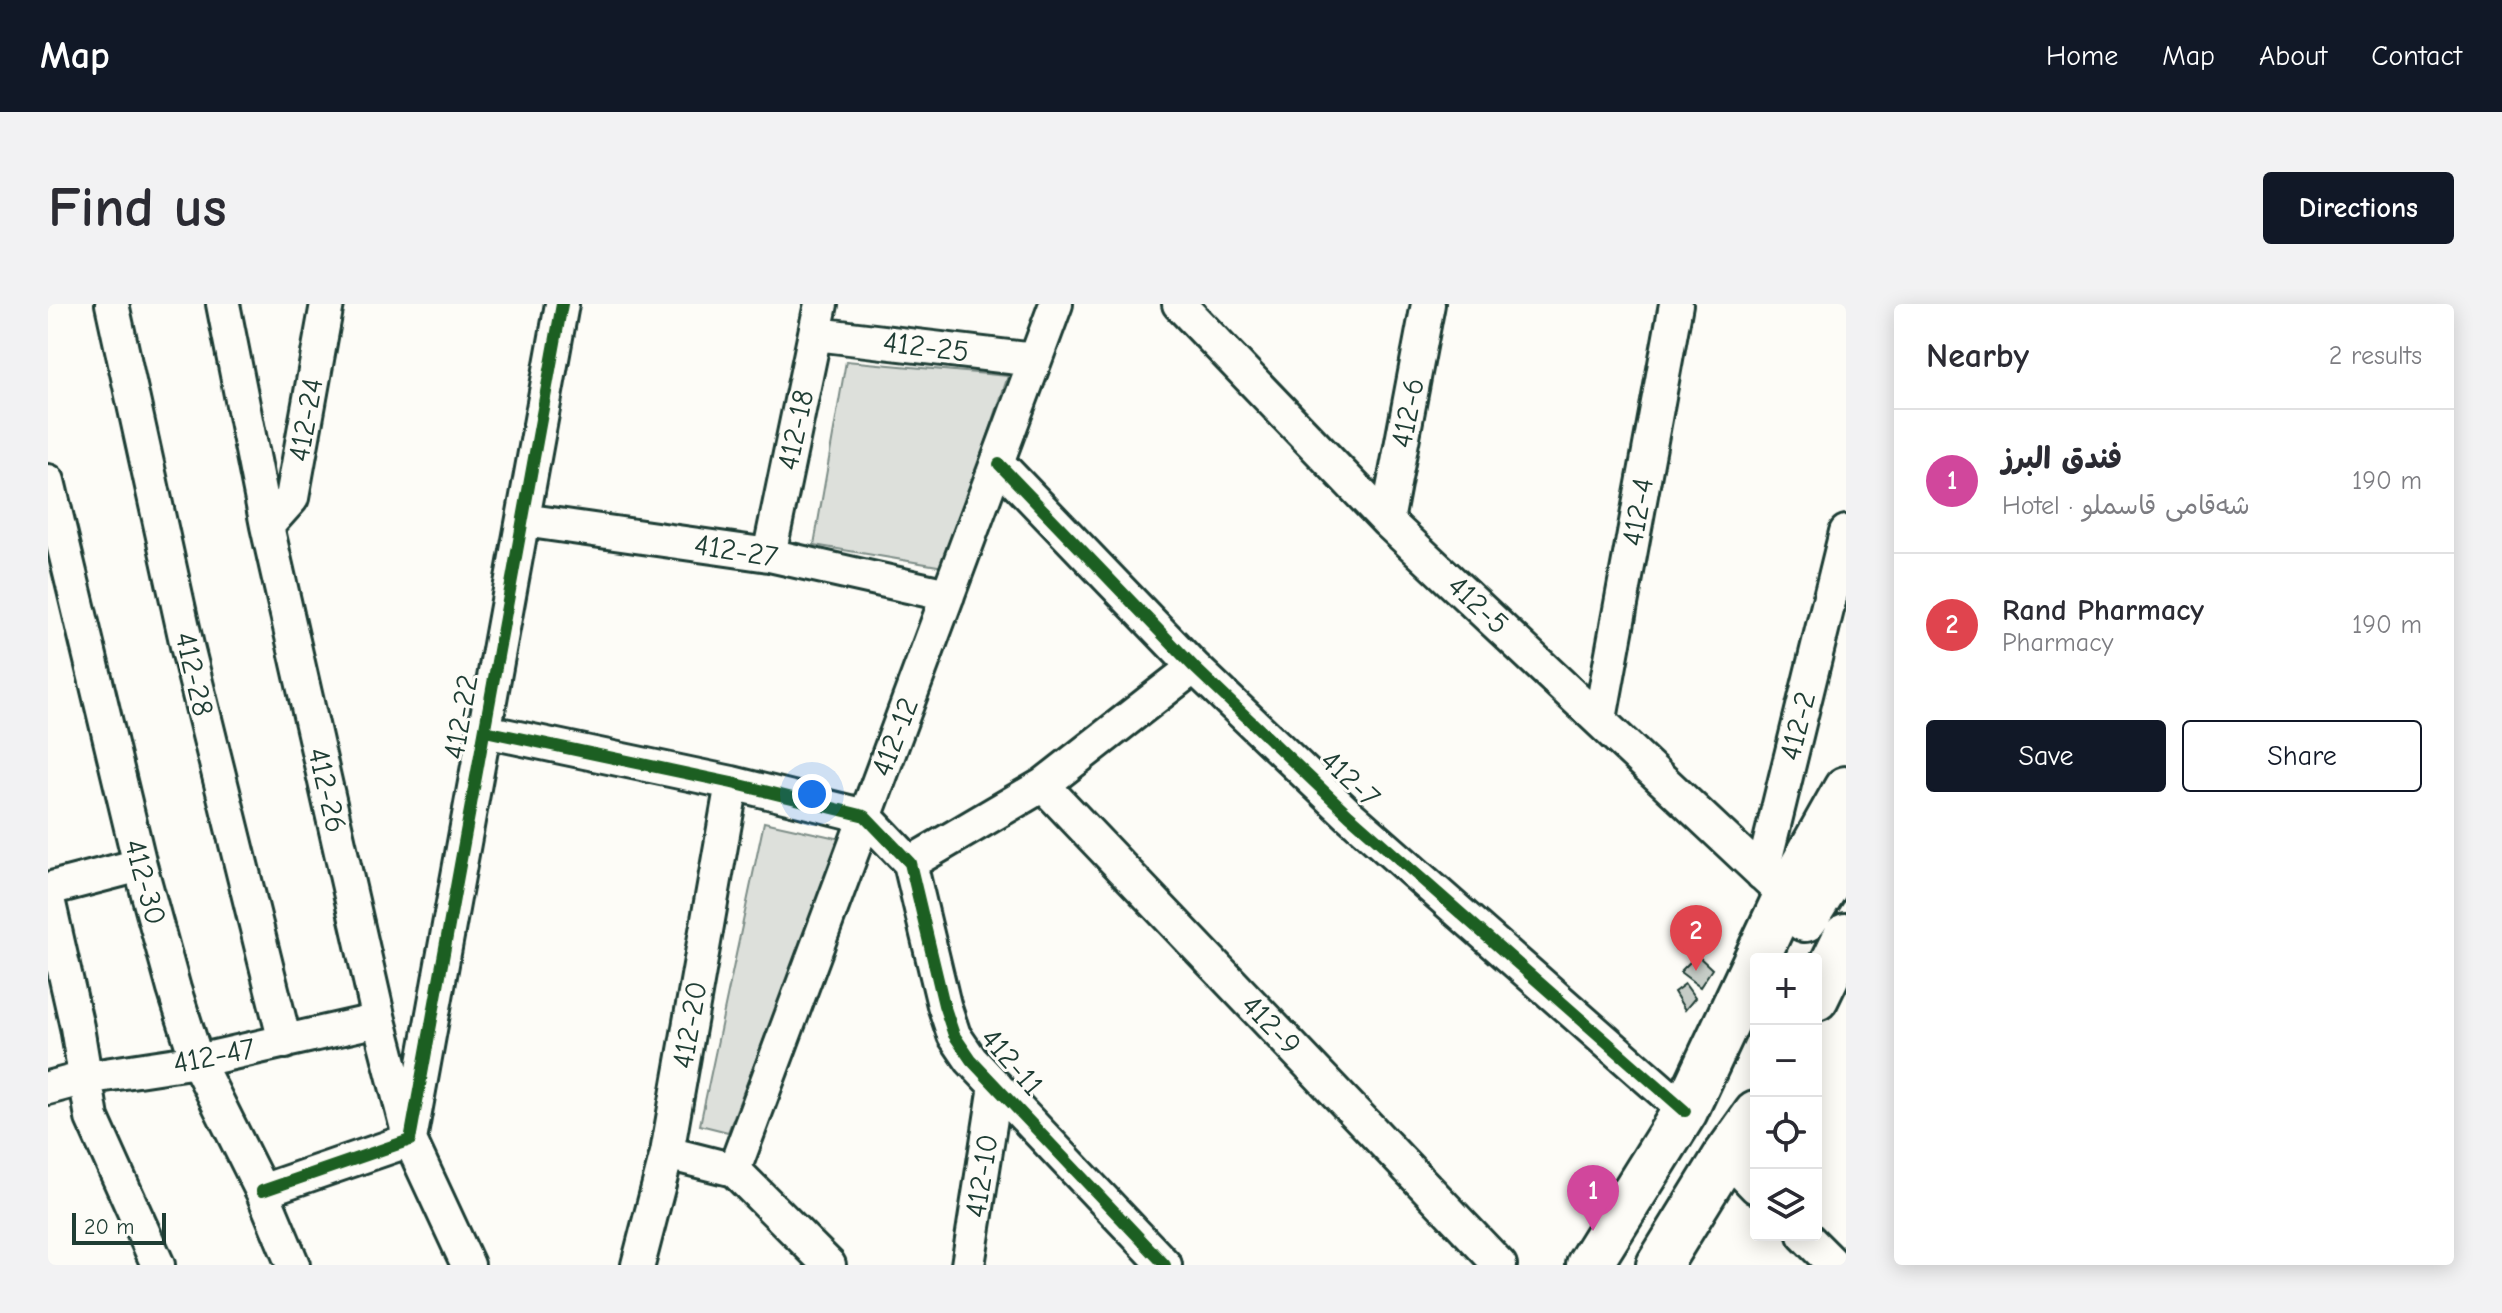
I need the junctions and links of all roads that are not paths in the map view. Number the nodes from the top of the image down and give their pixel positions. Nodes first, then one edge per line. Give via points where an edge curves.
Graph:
1 (112, 304) edge
2 (223, 304) edge
3 (327, 304) edge
4 (562, 304) edge
5 (1056, 304) edge
6 (1179, 304) edge
7 (1428, 304) edge
8 (1676, 304) edge
9 (818, 319) edge
10 (1035, 360) junction
11 (999, 464) junction
12 (48, 481) edge
13 (523, 520) junction
14 (52, 521) edge
15 (1387, 521) junction
16 (267, 526) junction
17 (1846, 532) edge
18 (769, 555) junction
19 (948, 595) junction
20 (1194, 667) junction
21 (1600, 719) junction
22 (485, 731) junction
23 (732, 783) junction
24 (1043, 785) junction
25 (1846, 789) edge
26 (865, 816) junction
27 (1846, 853) edge
28 (910, 863) junction
29 (140, 865) junction
30 (1774, 885) junction
31 (48, 889) edge
32 (48, 899) edge
33 (1846, 936) edge
34 (1782, 953) edge
35 (54, 955) edge
36 (1822, 986) edge
37 (1846, 991) edge
38 (1750, 993) edge
39 (379, 1020) junction
40 (1725, 1024) junction
41 (1820, 1025) edge
42 (285, 1042) junction
43 (197, 1061) junction
44 (85, 1078) junction
45 (996, 1086) junction
46 (48, 1088) edge
47 (1685, 1111) junction
48 (1750, 1122) edge
49 (410, 1140) junction
50 (667, 1153) junction
51 (1726, 1156) junction
52 (734, 1170) junction
53 (1750, 1181) edge
54 (262, 1191) junction
55 (1810, 1241) edge
56 (459, 1262) edge
57 (158, 1265) edge
58 (293, 1265) edge
59 (638, 1265) edge
60 (829, 1265) edge
61 (968, 1265) edge
62 (1165, 1265) edge
63 (1500, 1265) edge
64 (1589, 1265) edge
65 (1659, 1265) edge
66 (1834, 1265) edge

1 - 42 street, 412-28 via 187,646
2 - 16 street, 412-26
3 - 16 street, 412-24 via 292,498
4 - 13 street, 412-22
5 - 10 street, 412-12
6 - 15 street, 412-5
7 - 15 street, 412-6
8 - 21 street, 412-4
9 - 10 street, 412-25
9 - 18 street, 412-18
10 - 11 street, 412-12
11 - 19 street, 412-12
11 - 20 street, 412-7
12 - 14 street, 412-30
13 - 18 street, 412-27
13 - 22 street, 412-22
14 - 29 street, 412-30
15 - 21 street, 412-5
16 - 39 street, 412-26
17 - 30 street, 412-2
18 - 19 street, 412-27
19 - 26 street, 412-12
20 - 24 street
20 - 47 street, 412-7 via 1349,815
21 - 30 street, 412-5
22 - 23 street
22 - 49 street, 412-22
23 - 26 street
23 - 50 street, 412-20
24 - 28 street
24 - 63 street, 412-9
25 - 30 main road
26 - 28 street, 412-11
26 - 52 street, 412-12
27 - 34 main road
28 - 45 street, 412-11 via 954,1035
29 - 31 street
29 - 43 street, 412-30
30 - 40 main road
32 - 35 street
33 - 36 main road
35 - 44 street
37 - 41 main road
38 - 40 main road
39 - 42 street, 412-47
39 - 49 street, 412-26
40 - 47 main road
42 - 43 street, 412-47
43 - 44 street, 412-47
43 - 54 street, 412-30
44 - 46 street, 412-47
44 - 57 street via 92,1118
45 - 61 street, 412-10
45 - 62 street, 412-11
47 - 64 main road
48 - 51 main road
49 - 54 street
49 - 56 street, 412-26
50 - 52 street
50 - 59 street, 412-20
51 - 53 street
51 - 65 main road
52 - 60 street
54 - 58 street, 412-30
55 - 66 street

